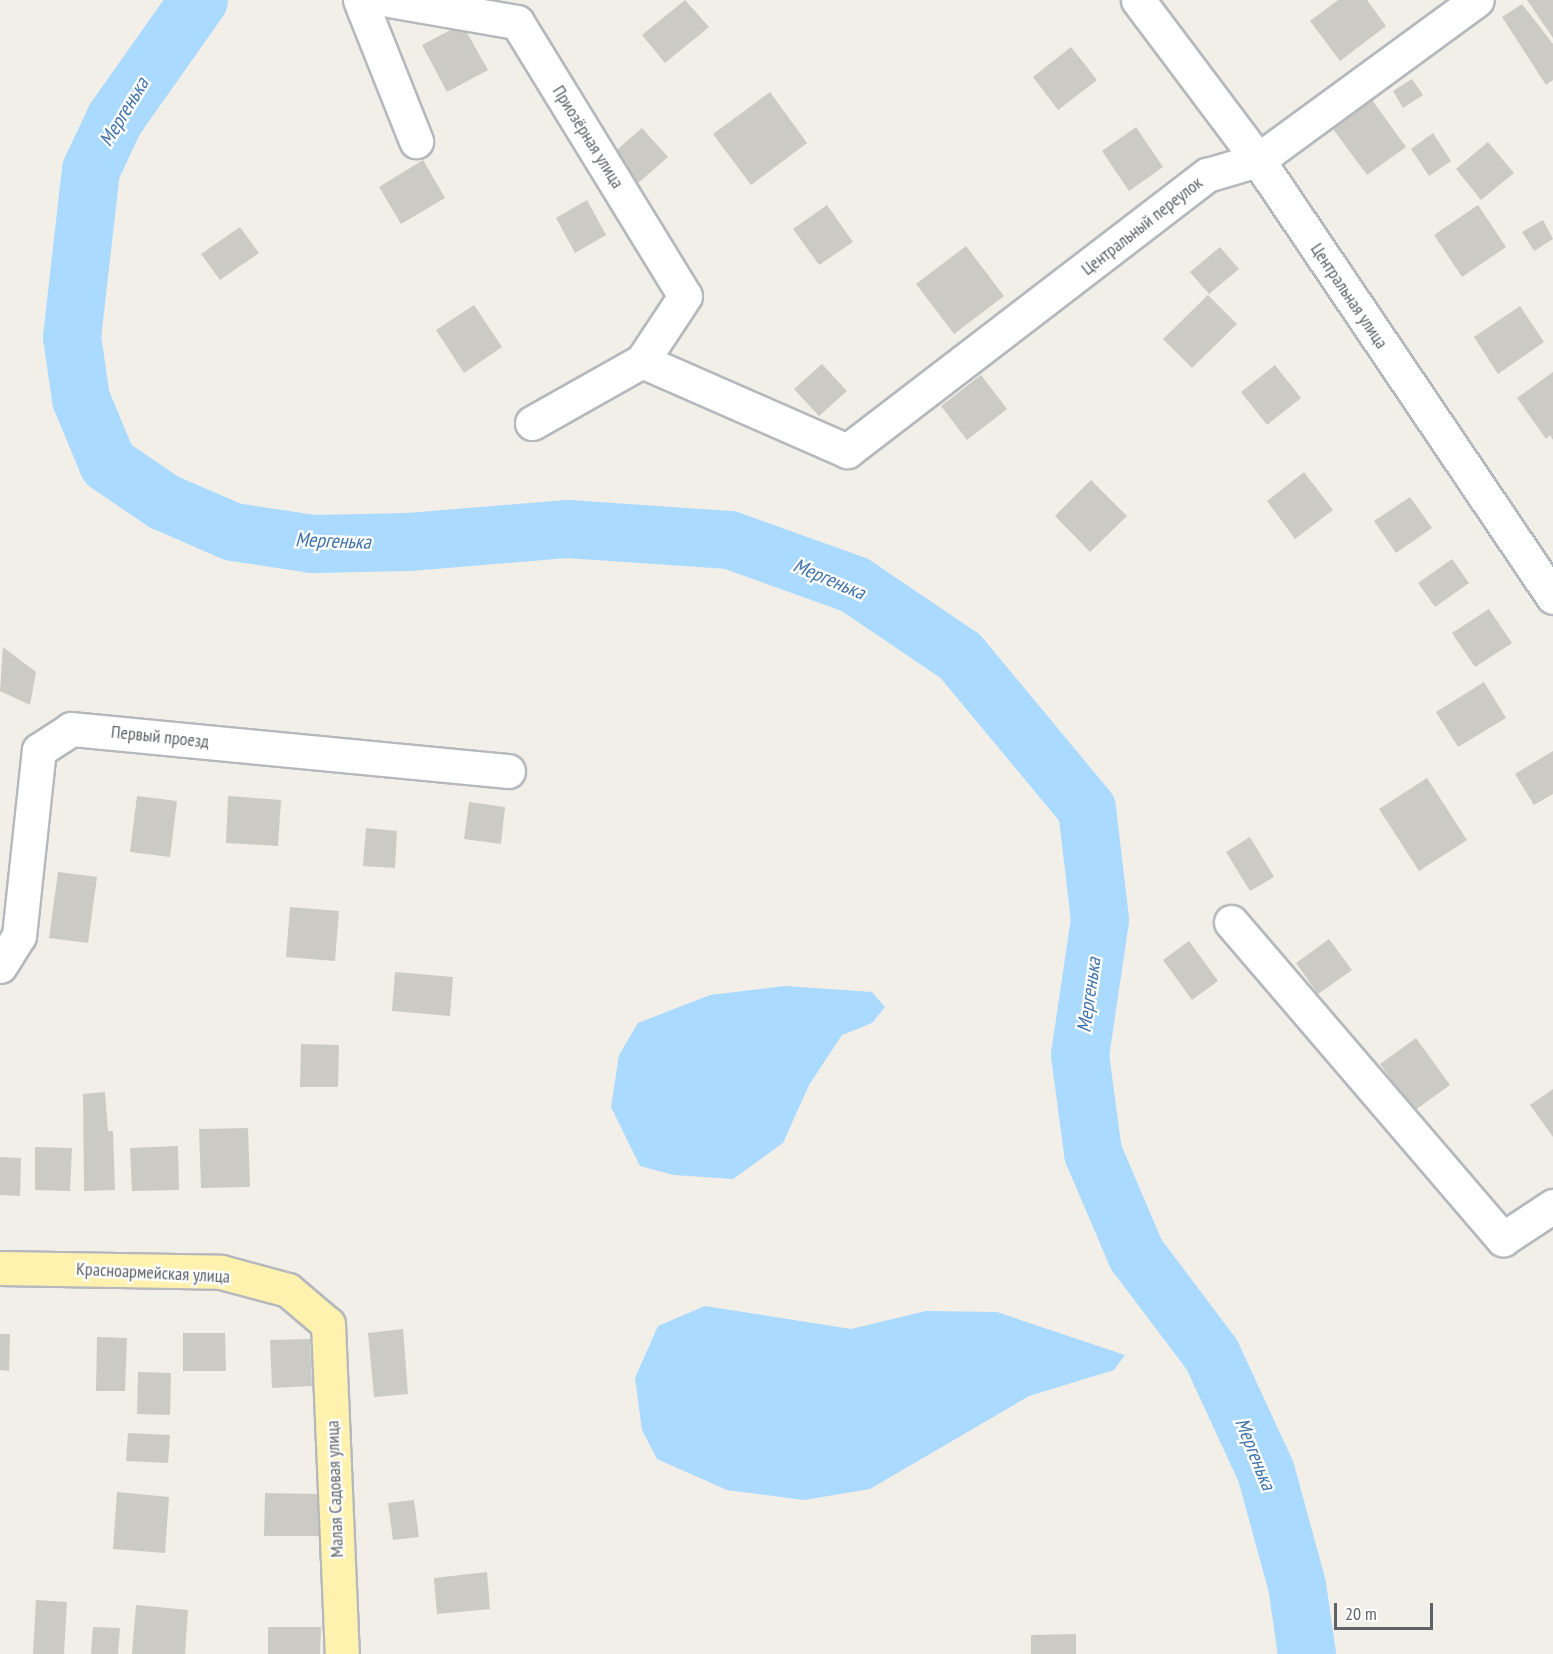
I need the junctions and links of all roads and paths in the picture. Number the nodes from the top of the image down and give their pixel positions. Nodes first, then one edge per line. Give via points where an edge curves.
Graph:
1 (360, 0) edge
2 (389, 0) edge
3 (1138, 0) edge
4 (1477, 0) edge
5 (416, 141) dead end
6 (1258, 160) junction
7 (642, 361) junction
8 (532, 423) dead end
9 (1553, 597) edge
10 (507, 771) dead end
11 (1231, 922) dead end
12 (0, 966) edge
13 (1553, 1206) edge
14 (0, 1268) edge
15 (328, 1324) joint
16 (342, 1654) edge

1 - 5 street
2 - 7 street, Приозёрная улица via 517,22 685,296
3 - 6 street, Центральная улица
4 - 6 street, Центральный переулок
6 - 7 street, Центральный переулок via 1207,175 847,451
6 - 9 street, Центральная улица
7 - 8 street, Приозёрная улица
10 - 12 street, Первый проезд via 71,729 39,750 19,936
11 - 13 street via 1503,1239
14 - 15 main road, Красноармейская улица via 221,1272 288,1290
15 - 16 main road, Малая Садовая улица

